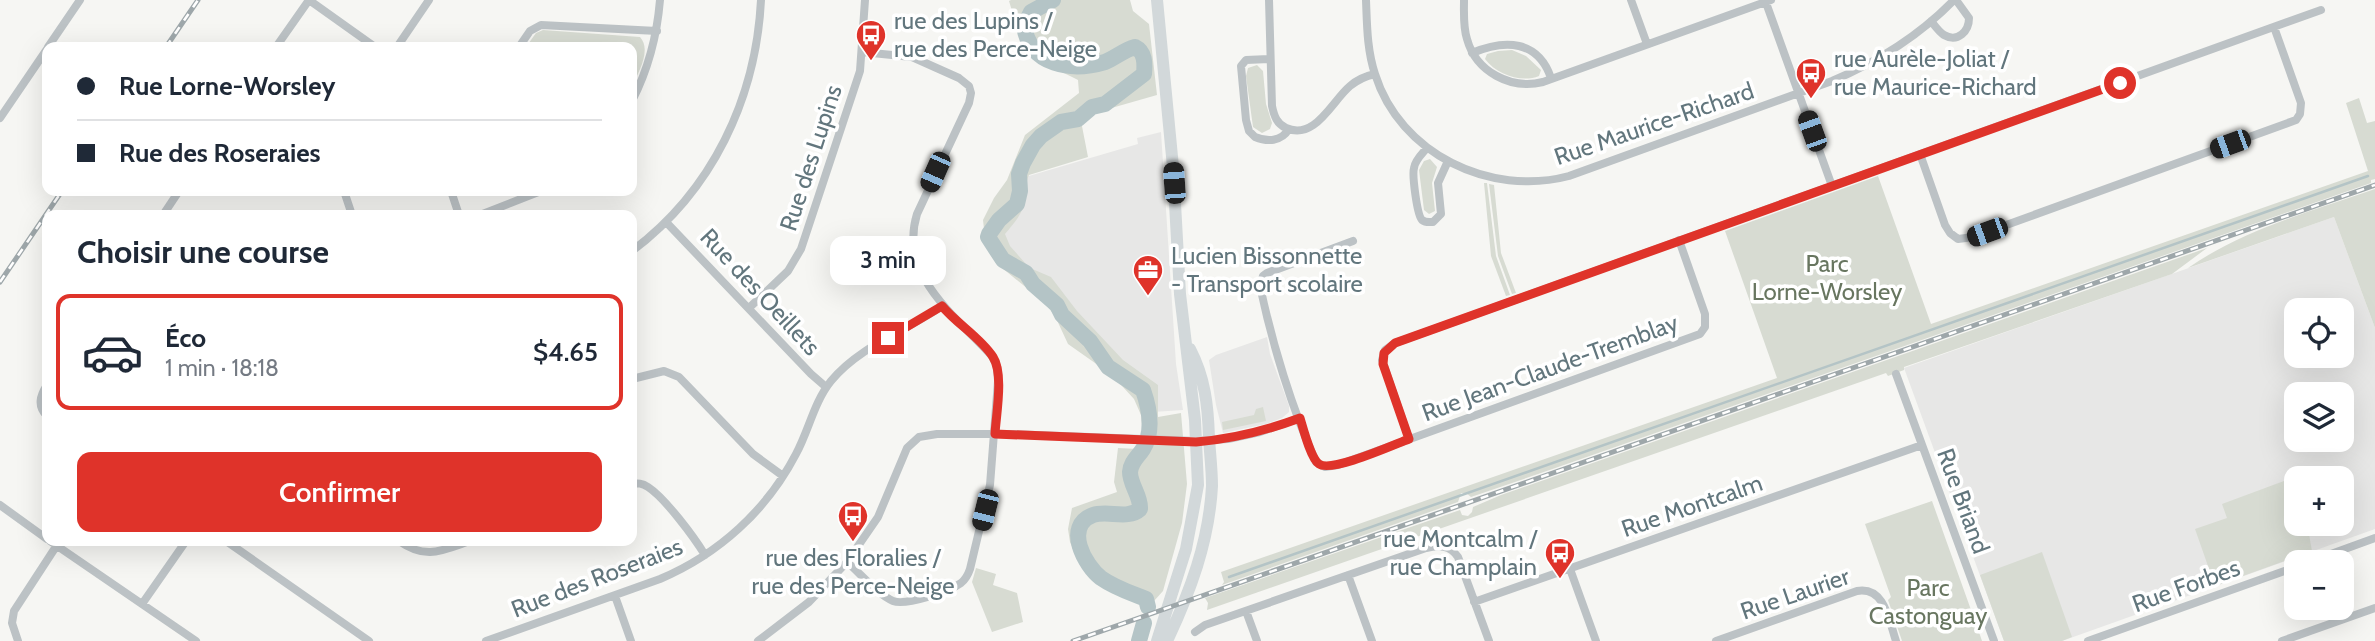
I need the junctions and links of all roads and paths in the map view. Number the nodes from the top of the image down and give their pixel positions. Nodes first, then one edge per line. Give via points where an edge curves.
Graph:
1 (80, 0) edge
2 (309, 0) edge
3 (429, 0) edge
4 (660, 0) edge
5 (761, 0) edge
6 (865, 0) edge
7 (1157, 0) edge
8 (1269, 0) edge
9 (1366, 0) edge
10 (1464, 0) edge
11 (1631, 0) edge
12 (1955, 0) edge
13 (1767, 1) edge
14 (2321, 10) dead end
15 (1931, 22) junction
16 (2274, 27) junction
17 (657, 31) junction
18 (52, 42) edge
19 (280, 42) edge
20 (369, 42) edge
21 (400, 42) edge
22 (522, 42) edge
23 (1647, 44) junction
24 (862, 52) junction
25 (1472, 53) junction
26 (42, 57) edge
27 (1269, 58) junction
28 (1375, 74) junction
29 (1551, 78) junction
30 (637, 89) edge
31 (1799, 94) junction
32 (0, 118) edge
33 (1289, 130) junction
34 (1427, 148) junction
35 (1920, 154) junction
36 (1448, 161) junction
37 (1832, 186) junction
38 (528, 196) edge
39 (493, 210) edge
40 (666, 222) junction
41 (1679, 240) junction
42 (1353, 241) dead end
43 (637, 247) edge
44 (942, 306) junction
45 (749, 308) junction
46 (1896, 373) dead end
47 (637, 378) edge
48 (826, 387) junction
49 (1300, 418) junction
50 (995, 434) junction
51 (1409, 439) junction
52 (1203, 441) junction
53 (1922, 445) junction
54 (783, 476) junction
55 (637, 484) edge
56 (0, 505) edge
57 (42, 535) edge
58 (2375, 538) edge
59 (48, 546) edge
60 (58, 546) edge
61 (183, 546) edge
62 (233, 546) edge
63 (408, 546) edge
64 (453, 546) edge
65 (2342, 550) edge
66 (705, 555) junction
67 (846, 562) junction
68 (1570, 569) junction
69 (2284, 570) edge
70 (1348, 575) junction
71 (615, 596) junction
72 (1474, 602) junction
73 (142, 604) junction
74 (2375, 608) edge
75 (1246, 611) junction
76 (2309, 631) junction
77 (1195, 632) dead end
78 (18, 641) edge
79 (197, 641) edge
80 (369, 641) edge
81 (486, 641) edge
82 (631, 641) edge
83 (758, 641) edge
84 (1157, 641) edge
85 (1167, 641) edge
86 (1256, 641) edge
87 (1372, 641) edge
88 (1489, 641) edge
89 (1596, 641) edge
90 (1716, 641) edge
91 (1896, 641) edge
92 (1994, 641) edge
93 (2088, 641) edge
94 (2282, 641) edge
95 (2312, 641) edge

1 - 18 street
2 - 19 street
2 - 20 street
3 - 21 street
4 - 17 street
5 - 40 street via 754,59 735,121 707,172
6 - 24 street, Rue des Lupins
7 - 52 main road via 1180,293
8 - 27 street
9 - 28 street, Rue Maurice-Richard
10 - 25 street
11 - 23 street
12 - 15 street, Rue Maurice-Richard
12 - 15 street via 1969,18 1963,34 1949,37
13 - 23 street
13 - 31 street
14 - 16 street
15 - 31 street, Rue Maurice-Richard via 1876,60
16 - 35 street
16 - 35 street via 2301,103 2296,120 1973,237 1958,239 1947,230
17 - 22 street via 541,25
17 - 30 street
23 - 29 street
24 - 44 street via 918,60 962,80 970,90 969,103 915,223 917,263
24 - 45 street, Rue des Lupins via 857,82 799,255
25 - 29 street via 1487,70 1508,82 1533,84
25 - 29 street via 1496,45 1517,45 1540,59
26 - 32 street
27 - 33 street via 1273,111
27 - 33 street via 1246,60 1241,66 1247,125 1255,137 1267,140
28 - 33 street via 1349,87 1312,126
28 - 34 street, Rue Maurice-Richard via 1396,114
31 - 36 street, Rue Maurice-Richard via 1559,179 1499,180
31 - 37 street
34 - 36 street, Rue Maurice-Richard
34 - 36 street via 1413,169 1418,211 1426,222 1441,214 1438,183
35 - 37 street
37 - 41 street
38 - 39 street
40 - 43 street
40 - 45 street, Rue des Oeillets
41 - 51 street via 1391,345 1383,364
41 - 51 street, Rue Jean-Claude-Tremblay via 1705,313 1700,334
42 - 49 street, Rue Jean-Claude-Tremblay via 1267,273 1261,282 1277,355
44 - 48 street, Rue des Roseraies via 855,358
44 - 50 street via 996,362
45 - 48 street, Rue des Oeillets
46 - 53 street, Rue Briand
47 - 54 street via 664,371 679,377 753,454
48 - 54 street, Rue des Roseraies
49 - 51 street, Rue Jean-Claude-Tremblay via 1314,458 1325,467
49 - 52 street via 1260,432
50 - 52 street
50 - 67 street via 930,434 913,440 881,510
50 - 67 street via 989,492 964,581 900,603
52 - 84 main road via 1195,509
52 - 85 main road via 1212,485 1205,536 1192,584
53 - 68 street, Rue Montcalm
53 - 92 street, Rue Briand
54 - 66 street, Rue des Roseraies via 754,514
55 - 66 street via 652,490
56 - 57 street
58 - 65 street
59 - 78 street via 14,611 12,623
60 - 73 street
61 - 73 street
62 - 80 street
63 - 64 street via 430,553
66 - 71 street, Rue des Roseraies
67 - 83 street via 809,602
68 - 72 street, Rue Montcalm
68 - 89 street
69 - 93 street, Rue Forbes
70 - 72 street via 1426,548 1448,547 1458,557
70 - 75 street
70 - 87 street
71 - 81 street, Rue des Roseraies
71 - 82 street
72 - 88 street
73 - 79 street
74 - 76 street
75 - 77 street
75 - 86 street
76 - 94 street
76 - 95 street
90 - 91 street, Rue Laurier via 1867,590 1880,598

